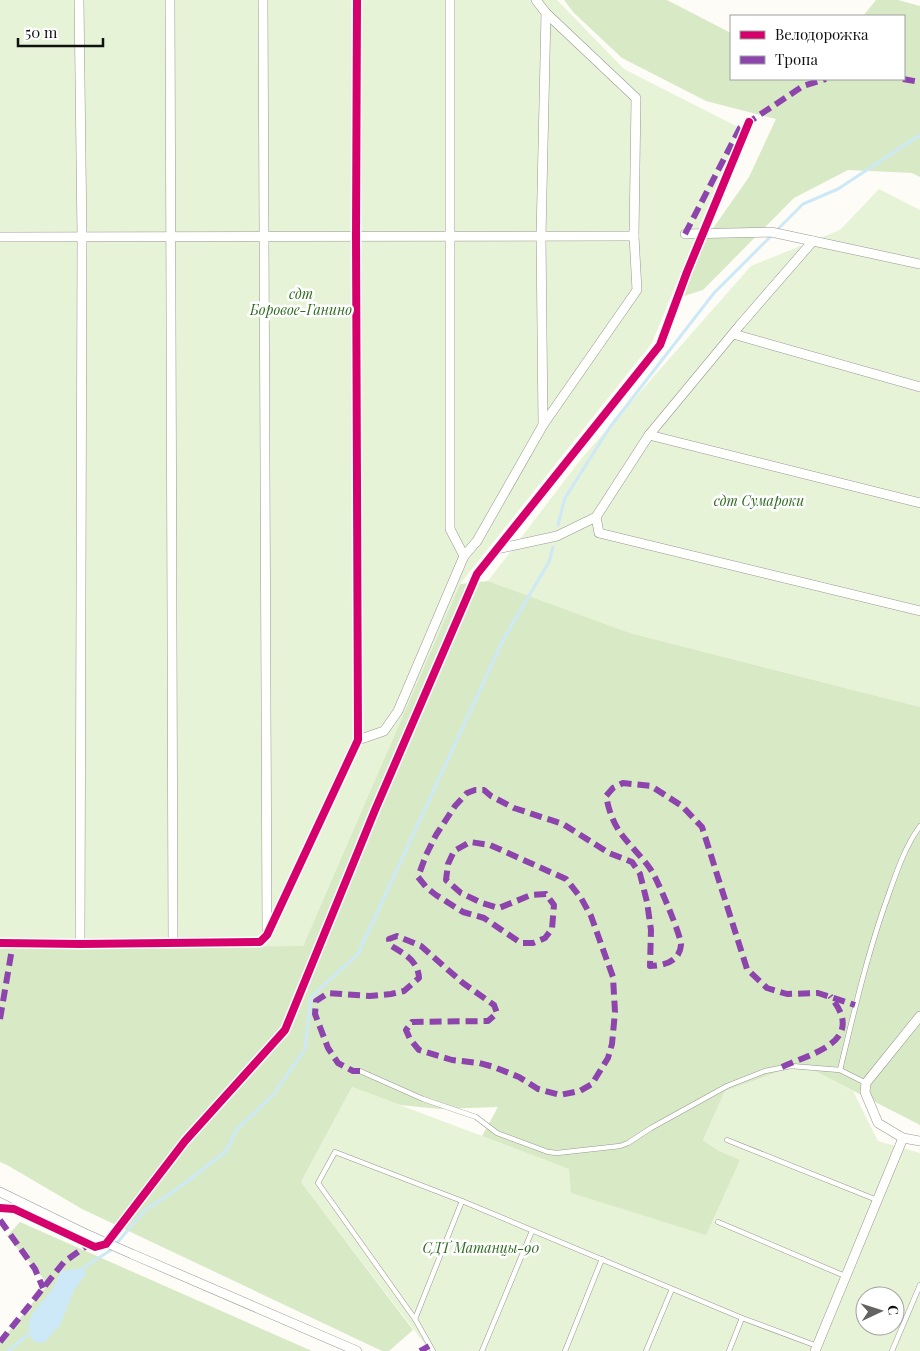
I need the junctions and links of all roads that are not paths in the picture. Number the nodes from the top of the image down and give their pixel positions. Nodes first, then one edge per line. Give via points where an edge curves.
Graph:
1 (79, 0) edge
2 (170, 0) edge
3 (264, 0) edge
4 (357, 0) edge
5 (450, 0) edge
6 (536, 0) edge
7 (546, 13) junction
8 (749, 122) dead end
9 (684, 234) dead end
10 (702, 234) junction
11 (82, 236) junction
12 (172, 236) junction
13 (264, 236) junction
14 (356, 236) junction
15 (449, 236) junction
16 (540, 236) junction
17 (634, 236) junction
18 (0, 237) edge
19 (813, 241) junction
20 (920, 264) edge
21 (733, 334) junction
22 (920, 387) edge
23 (543, 425) junction
24 (649, 435) junction
25 (920, 503) edge
26 (596, 516) junction
27 (497, 549) junction
28 (464, 556) junction
29 (920, 611) edge
30 (358, 740) junction
31 (920, 826) edge
32 (267, 935) junction
33 (173, 942) junction
34 (0, 943) edge
35 (80, 944) junction
36 (920, 1016) edge
37 (840, 1070) junction
38 (360, 1071) dead end
39 (866, 1084) junction
40 (903, 1138) junction
41 (727, 1140) dead end
42 (920, 1141) edge
43 (0, 1192) edge
44 (877, 1200) junction
45 (462, 1201) junction
46 (0, 1208) edge
47 (718, 1222) dead end
48 (532, 1231) junction
49 (602, 1260) junction
50 (846, 1276) junction
51 (920, 1285) edge
52 (672, 1289) junction
53 (742, 1318) junction
54 (415, 1319) junction
55 (816, 1349) edge
56 (358, 1351) edge
57 (433, 1351) edge
58 (482, 1351) edge
59 (565, 1351) edge
60 (646, 1351) edge
61 (729, 1351) edge
62 (892, 1351) edge

1 - 11 street
2 - 12 street
3 - 13 street
4 - 14 street
5 - 15 street
6 - 7 street
7 - 16 street
7 - 17 street via 636,98
8 - 10 street
9 - 10 street
10 - 19 street via 771,232
10 - 27 street via 660,345
11 - 12 street
11 - 18 street
11 - 35 street
12 - 13 street
12 - 33 street
13 - 14 street
13 - 32 street
14 - 15 street
14 - 30 street
15 - 16 street
15 - 28 street via 450,529
16 - 17 street
16 - 23 street
17 - 23 street via 636,290
19 - 20 street
19 - 21 street
21 - 22 street
21 - 24 street
23 - 28 street via 477,541
24 - 25 street
24 - 26 street
26 - 27 street via 557,536
26 - 29 street via 599,533
27 - 46 street via 477,574 285,1030 185,1141 106,1244 96,1247 14,1209
28 - 30 street via 398,710 384,731
30 - 32 street
31 - 37 lane via 900,860 881,915
32 - 33 street via 260,942
33 - 35 street
34 - 35 street
36 - 39 street
37 - 38 lane via 791,1066 764,1071 727,1086 628,1143 557,1153 497,1133 476,1117 423,1099
37 - 39 lane
39 - 40 street via 865,1092 878,1123
40 - 42 street
40 - 44 street
41 - 44 lane
43 - 56 street, bridge via 84,1233
44 - 50 street
45 - 48 lane
45 - 54 lane
45 - 54 lane via 335,1152 318,1183
47 - 50 lane
48 - 49 lane
48 - 58 lane
49 - 52 lane
49 - 59 lane
50 - 55 street
51 - 62 lane
52 - 53 lane
52 - 60 lane
53 - 55 lane
53 - 61 lane
54 - 57 lane

